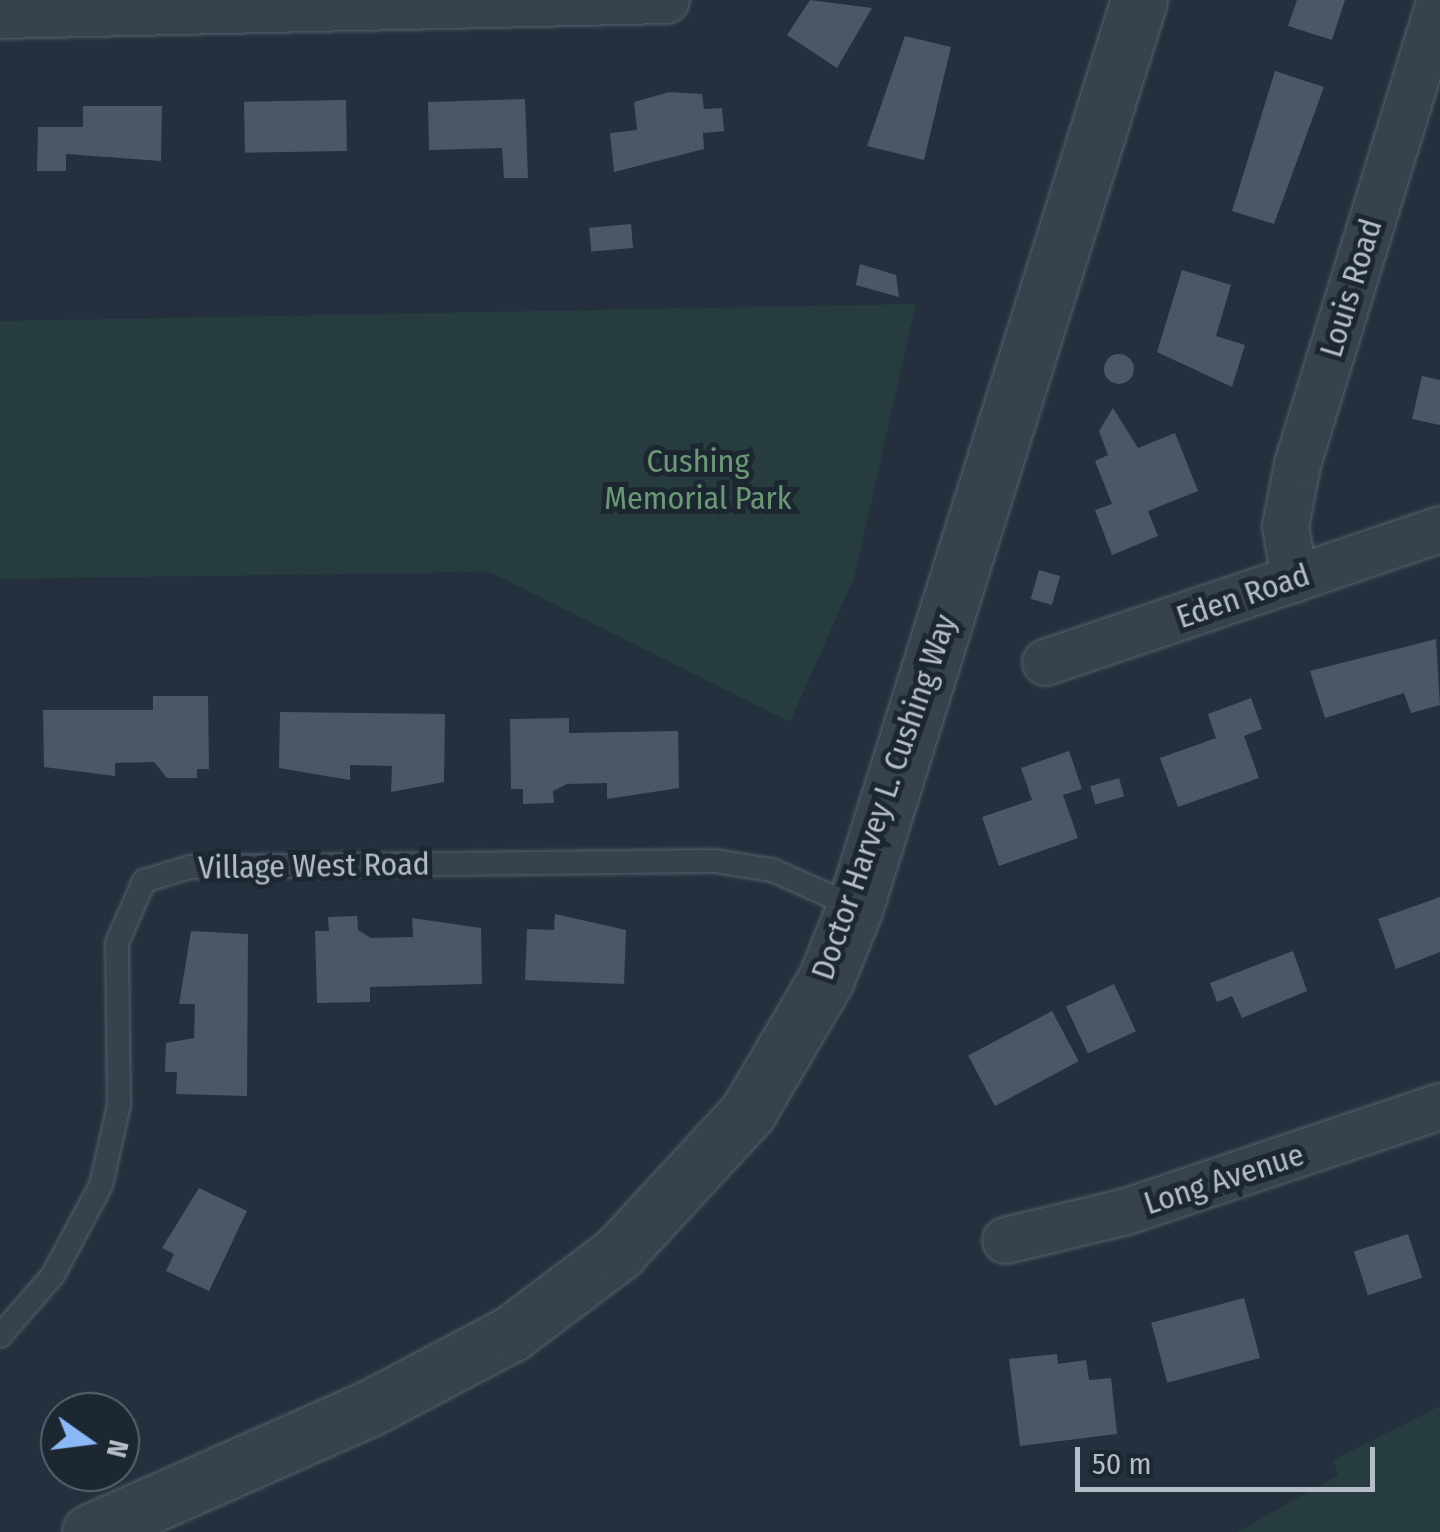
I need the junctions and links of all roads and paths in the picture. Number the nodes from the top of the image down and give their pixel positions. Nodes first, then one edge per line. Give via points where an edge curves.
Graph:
1 (666, 0) edge
2 (1138, 0) edge
3 (1440, 0) edge
4 (0, 15) edge
5 (1440, 529) edge
6 (1294, 579) junction
7 (1045, 662) dead end
8 (855, 906) junction
9 (1440, 1106) edge
10 (1005, 1240) dead end
11 (0, 1336) edge
12 (90, 1532) edge

1 - 4 street
2 - 8 street, Doctor Harvey L. Cushing Way
3 - 6 street, Louis Road via 1297,464 1285,526
5 - 6 street, Eden Road
6 - 7 street, Eden Road
8 - 11 lane, Village West Road via 772,870 715,860 190,867 144,881 117,943 118,1105 101,1185 54,1275
8 - 12 street, Doctor Harvey L. Cushing Way via 817,996 748,1112 664,1209 566,1296 456,1366
9 - 10 street, Long Avenue via 1144,1206

